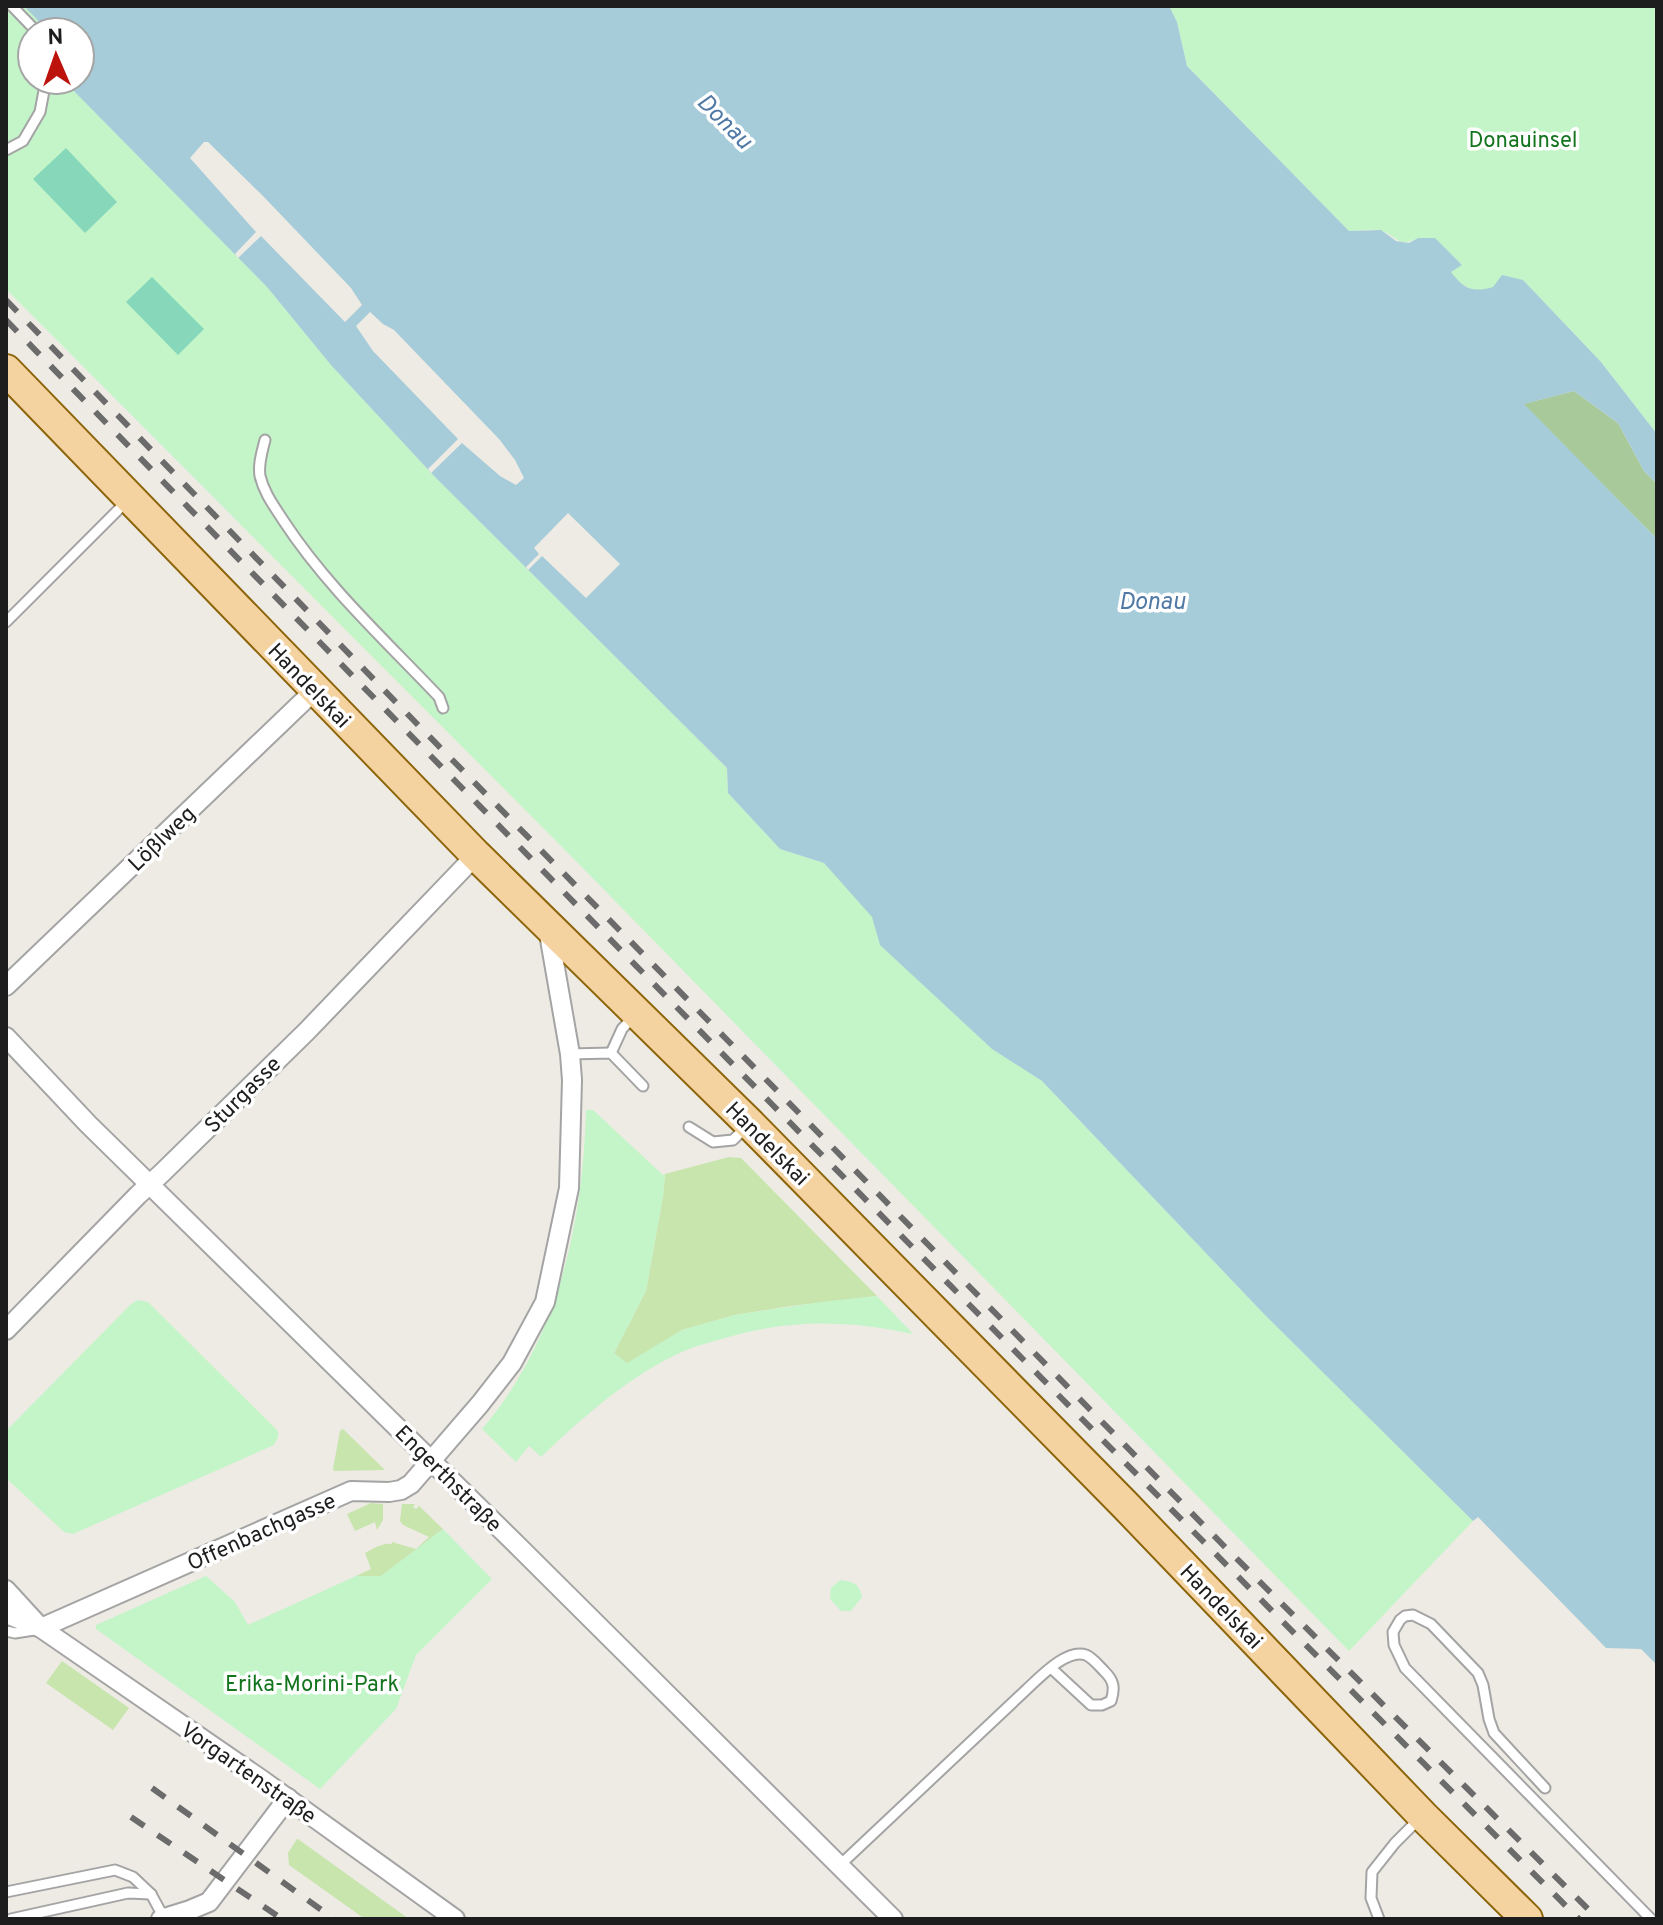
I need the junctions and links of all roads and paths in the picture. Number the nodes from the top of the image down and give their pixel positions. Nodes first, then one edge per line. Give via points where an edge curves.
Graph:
1 (43, 96) edge
2 (6, 150) edge
3 (6, 370) edge
4 (265, 440) dead end
5 (130, 499) junction
6 (6, 622) edge
7 (315, 690) junction
8 (443, 708) dead end
9 (476, 855) junction
10 (547, 925) junction
11 (6, 986) edge
12 (638, 1012) junction
13 (6, 1037) edge
14 (611, 1053) junction
15 (570, 1054) junction
16 (643, 1086) dead end
17 (749, 1123) junction
18 (689, 1127) dead end
19 (149, 1184) junction
20 (6, 1330) edge
21 (430, 1460) junction
22 (6, 1590) edge
23 (6, 1614) edge
24 (41, 1628) junction
25 (6, 1631) edge
26 (1051, 1668) junction
27 (1545, 1788) dead end
28 (288, 1798) junction
29 (1423, 1816) junction
30 (839, 1866) junction
31 (6, 1892) edge
32 (151, 1894) junction
33 (11, 1919) edge
34 (163, 1919) edge
35 (455, 1919) edge
36 (893, 1919) edge
37 (1379, 1919) edge
38 (1527, 1919) edge
39 (1651, 1919) edge

1 - 2 lane via 23,141
3 - 5 main road, Handelskai
4 - 8 lane via 260,474 267,495 326,579 439,697
5 - 6 lane
5 - 7 main road, Handelskai
7 - 9 main road, Handelskai
7 - 11 street, Lößlweg
9 - 10 main road, Handelskai
9 - 19 street, Sturgasse via 307,1031
10 - 12 main road, Handelskai
10 - 15 street, Offenbachgasse
12 - 14 lane via 622,1029
12 - 17 main road, Handelskai
13 - 19 street, Engerthstraße
14 - 15 lane
14 - 16 lane
15 - 21 street, Offenbachgasse via 569,1188 545,1302 512,1363
17 - 18 lane via 733,1140 713,1142
17 - 29 main road, Handelskai
19 - 20 street, Sturgasse
19 - 21 street, Engerthstraße
21 - 24 street, Offenbachgasse via 401,1490 351,1491
21 - 30 street, Engerthstraße
22 - 24 street, Vorgartenstraße
23 - 24 street, Vorgartenstraße
24 - 25 lane
24 - 28 street, Vorgartenstraße
26 - 26 lane via 1071,1656 1089,1656 1112,1679 1111,1701 1091,1705
26 - 30 lane
27 - 39 lane via 1494,1733 1478,1673 1431,1624 1413,1615 1400,1620 1393,1632 1394,1645 1405,1668
28 - 34 street via 209,1902
28 - 35 street, Vorgartenstraße
29 - 37 lane via 1372,1872 1371,1898
29 - 38 main road, Handelskai
30 - 36 street, Engerthstraße
31 - 32 lane via 115,1870 133,1877
32 - 33 lane via 128,1893
32 - 34 lane

